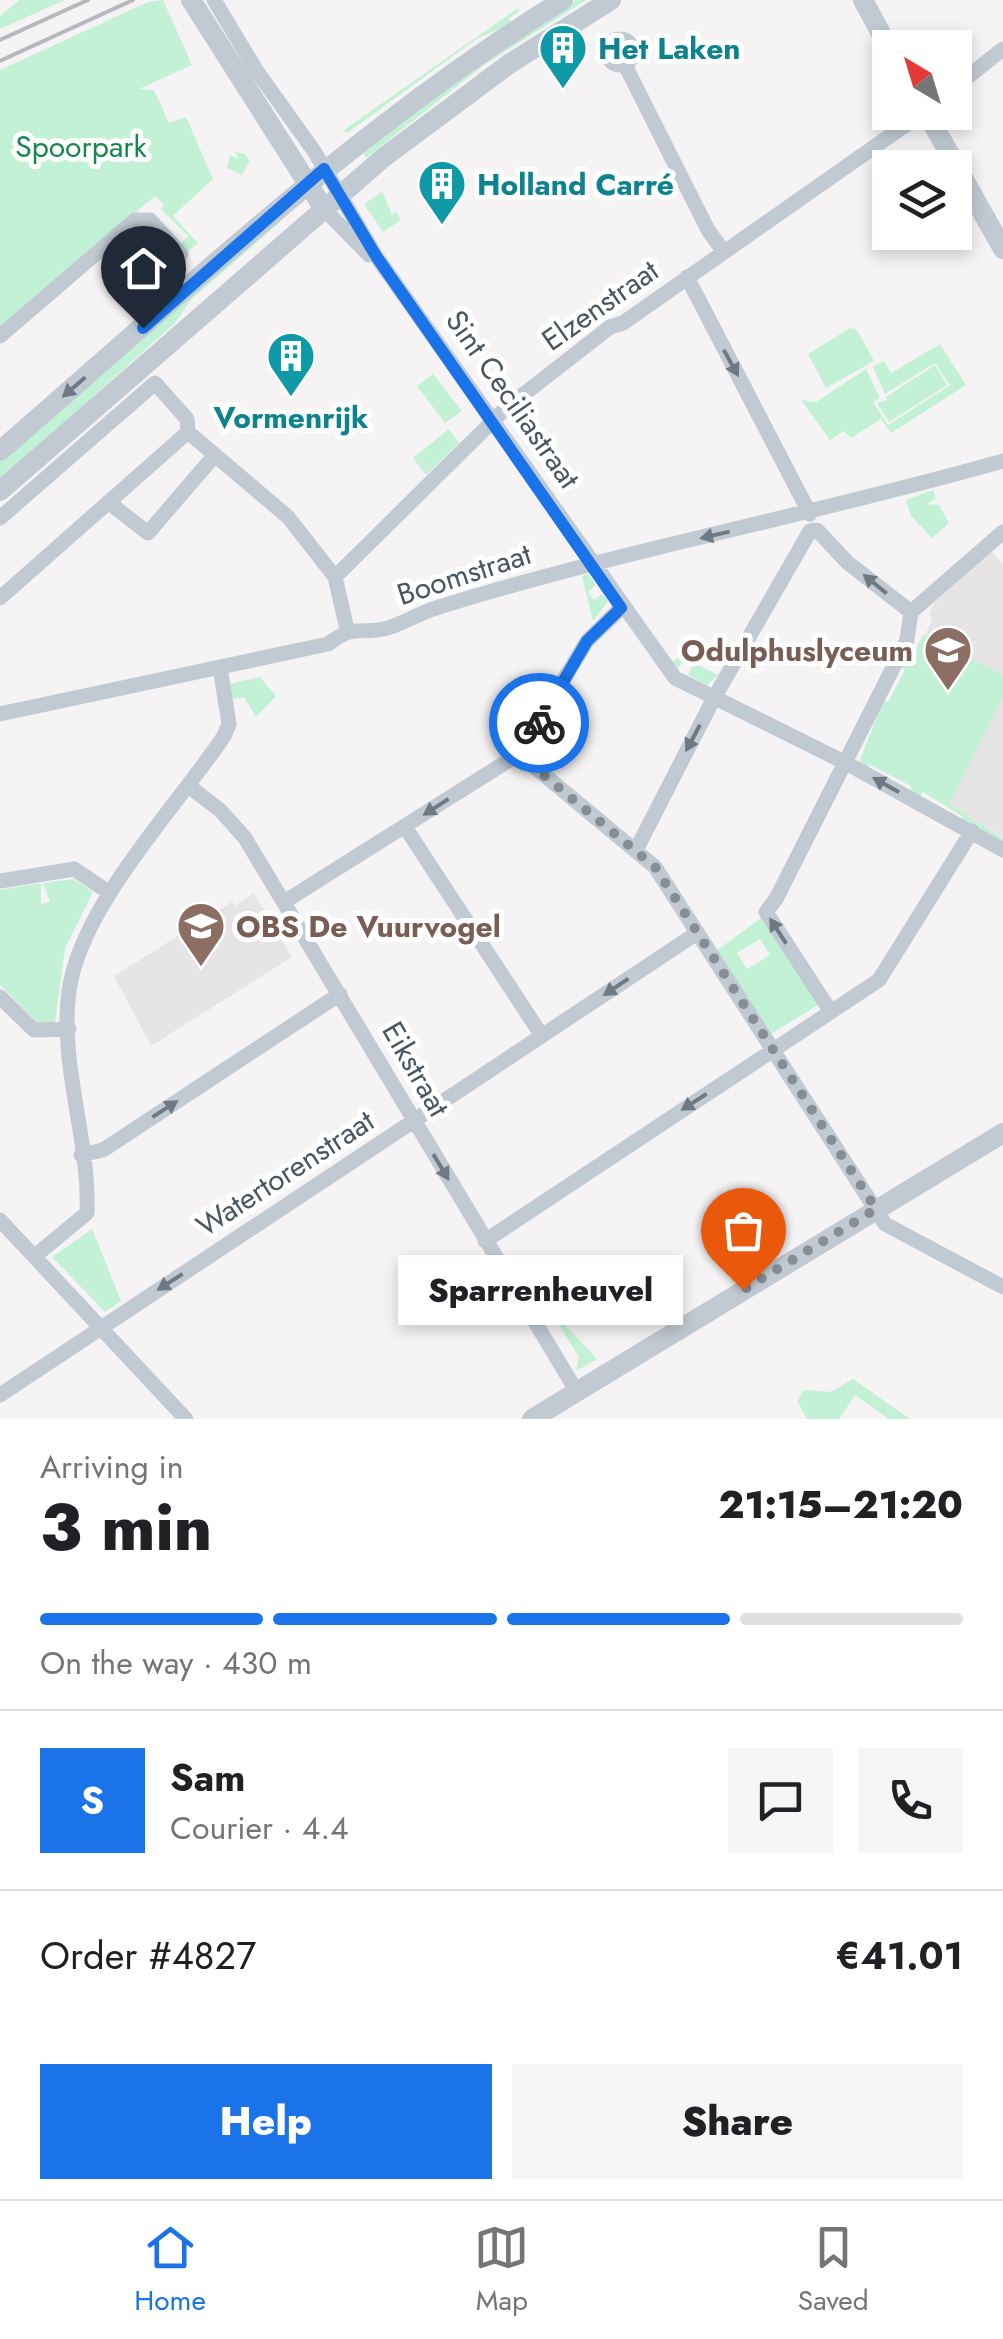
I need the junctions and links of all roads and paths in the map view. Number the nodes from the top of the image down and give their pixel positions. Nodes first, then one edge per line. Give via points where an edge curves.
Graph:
1 (191, 0) edge
2 (214, 0) edge
3 (563, 0) edge
4 (611, 0) edge
5 (863, 0) edge
6 (879, 30) edge
7 (1003, 49) edge
8 (625, 65) dead end
9 (972, 74) edge
10 (899, 130) edge
11 (928, 130) edge
12 (324, 169) junction
13 (306, 186) junction
14 (332, 203) junction
15 (1003, 248) edge
16 (724, 252) junction
17 (181, 254) dead end
18 (687, 276) junction
19 (0, 336) edge
20 (492, 422) junction
21 (188, 432) junction
22 (0, 451) edge
23 (215, 455) junction
24 (1003, 461) edge
25 (0, 491) edge
26 (108, 502) junction
27 (0, 518) edge
28 (810, 522) junction
29 (1003, 532) edge
30 (591, 565) junction
31 (335, 576) junction
32 (0, 598) edge
33 (621, 608) junction
34 (910, 612) junction
35 (347, 630) junction
36 (220, 666) junction
37 (714, 698) junction
38 (0, 714) edge
39 (518, 754) junction
40 (846, 763) junction
41 (190, 787) junction
42 (404, 827) junction
43 (972, 831) junction
44 (636, 850) junction
45 (1003, 850) edge
46 (0, 881) edge
47 (110, 893) junction
48 (284, 902) junction
49 (697, 933) junction
50 (340, 994) junction
51 (0, 997) edge
52 (831, 1012) junction
53 (69, 1029) junction
54 (542, 1036) junction
55 (776, 1048) junction
56 (414, 1122) junction
57 (1003, 1133) edge
58 (81, 1156) junction
59 (876, 1209) junction
60 (0, 1220) edge
61 (485, 1240) junction
62 (35, 1256) junction
63 (1003, 1287) edge
64 (104, 1328) junction
65 (577, 1392) junction
66 (0, 1395) edge
67 (186, 1419) edge
68 (532, 1419) edge

1 - 13 street, Sint Ceciliastraat
2 - 12 street, Sint Ceciliastraat
3 - 12 street via 440,78
4 - 14 street via 509,64
5 - 6 street
7 - 9 street
8 - 16 street
10 - 16 street, Elzenstraat
11 - 15 street
12 - 13 street
12 - 14 street, Sint Ceciliastraat
13 - 14 street, Sint Ceciliastraat
13 -> 22 street
14 - 20 street, Sint Ceciliastraat
14 - 25 street
16 - 18 street, Elzenstraat
17 - 19 street via 150,220 135,220
18 - 20 street, Elzenstraat via 610,327
18 -> 28 street
20 - 30 street, Sint Ceciliastraat
20 - 31 street, Elzenstraat
21 - 23 street
21 - 26 street
21 - 27 street via 187,419 156,383
23 - 26 street via 148,534
23 - 31 street via 288,517
24 - 28 street, Boomstraat
26 - 32 street
28 -> 30 street, Boomstraat
34 -> 28 street
28 - 37 street
29 - 34 street
30 - 33 street, Sint Ceciliastraat
30 - 35 street, Boomstraat via 428,610 387,628
31 - 35 street
33 - 37 street, Sint Ceciliastraat via 676,678
33 - 39 street via 587,641
34 - 40 street via 907,640
35 - 36 street, Boomstraat via 328,644
36 - 38 street, Boomstraat
36 - 41 street via 229,724
37 - 40 street, Sint Ceciliastraat
37 -> 44 street
39 -> 42 street
39 - 44 street
43 -> 40 street, Sint Ceciliastraat
52 -> 40 street via 766,912
41 - 47 street
41 - 48 street, Eikstraat via 234,825
42 - 48 street
42 - 54 street
43 - 45 street, Sint Ceciliastraat
43 - 52 street via 878,981
44 - 49 street via 655,867
46 - 47 street via 74,869
47 - 53 street via 78,956
48 - 50 street, Eikstraat
49 -> 54 street, Watertorenstraat
49 - 55 street
50 - 56 street, Eikstraat
58 -> 50 street via 103,1150
51 - 53 street via 34,1030
52 - 55 street
53 - 58 street
54 - 56 street, Watertorenstraat
55 - 59 street
55 -> 61 street
56 -> 61 street, Eikstraat
56 -> 64 street, Watertorenstraat
57 - 59 street
58 - 62 street via 84,1219
59 - 63 street via 885,1224
59 - 65 street
60 - 62 street
61 - 65 street, Eikstraat
62 - 64 street
64 - 66 street, Watertorenstraat
64 - 67 street
65 - 68 street

